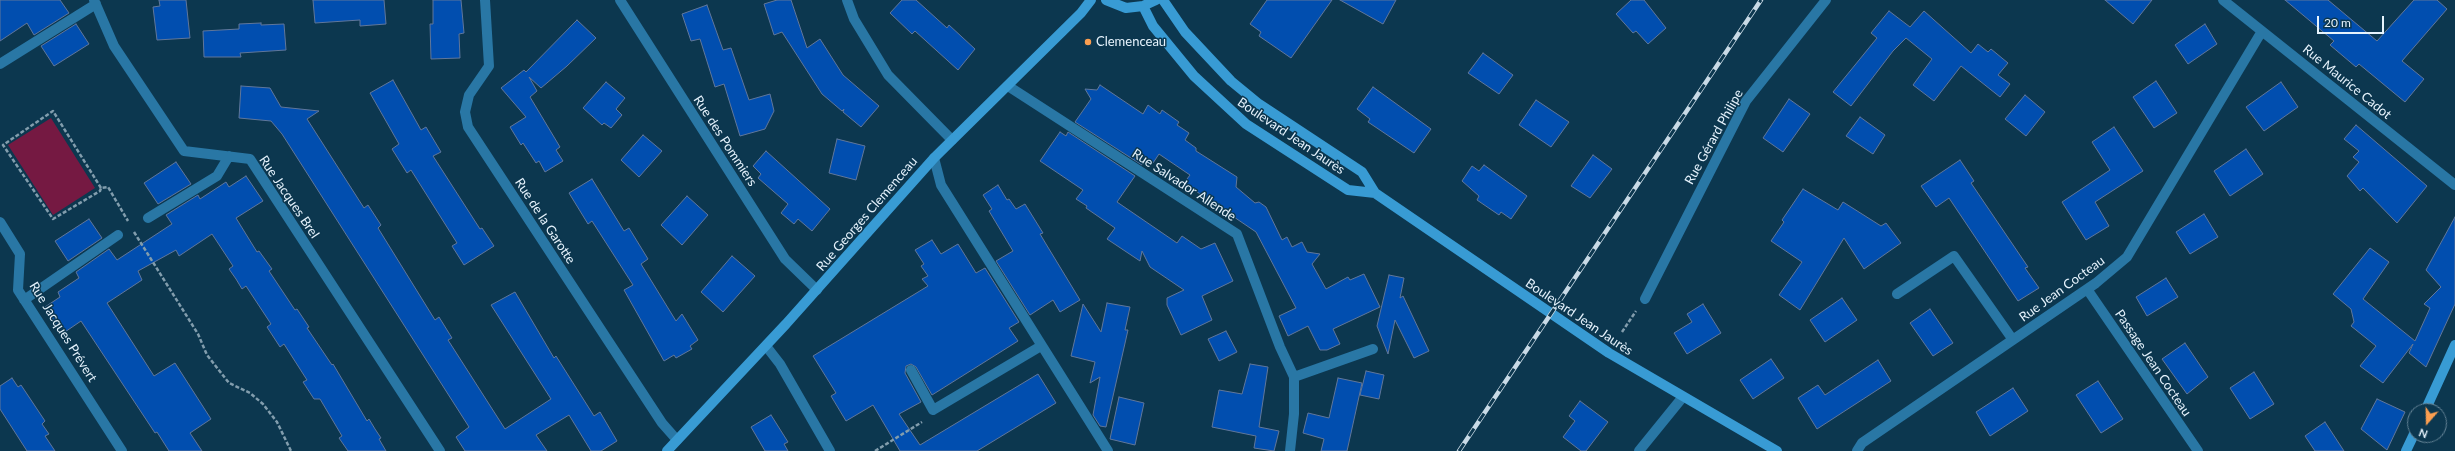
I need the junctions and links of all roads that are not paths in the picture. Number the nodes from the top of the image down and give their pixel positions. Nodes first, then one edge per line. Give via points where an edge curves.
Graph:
1 (486, 0) edge
2 (620, 0) edge
3 (847, 0) edge
4 (1092, 0) edge
5 (1106, 0) edge
6 (1156, 0) edge
7 (1163, 0) edge
8 (1826, 0) edge
9 (2223, 0) edge
10 (95, 2) edge
11 (1143, 6) junction
12 (2262, 31) junction
13 (0, 64) edge
14 (1008, 86) junction
15 (952, 140) junction
16 (229, 156) junction
17 (934, 158) junction
18 (2455, 184) edge
19 (1374, 193) junction
20 (148, 218) dead end
21 (0, 222) edge
22 (118, 235) dead end
23 (2087, 289) junction
24 (817, 290) junction
25 (1897, 294) dead end
26 (1644, 299) road end
27 (24, 300) junction
28 (2013, 340) junction
29 (766, 346) junction
30 (1042, 346) junction
31 (2455, 346) edge
32 (1373, 349) dead end
33 (910, 370) dead end
34 (1294, 377) junction
35 (1682, 398) junction
36 (2429, 403) edge
37 (677, 440) junction
38 (122, 451) edge
39 (440, 451) edge
40 (667, 451) edge
41 (830, 451) edge
42 (1108, 451) edge
43 (1290, 451) edge
44 (1639, 451) edge
45 (1777, 451) edge
46 (1857, 451) edge
47 (2198, 451) edge

1 - 37 street, Rue de la Garotte via 489,66 469,95 465,112 468,127 662,423
2 - 24 street, Rue des Pommiers via 785,259
3 - 15 street via 854,19 888,75
4 - 14 street, Rue Georges Clemenceau
5 - 11 street via 1126,8
6 - 11 street
7 - 19 street, Boulevard Jean Jaurès via 1185,32 1231,81 1259,104 1362,172
8 - 26 street, Rue Gérard Philipe via 1746,100
9 - 12 street, Rue Maurice Cadot
10 - 13 street
10 - 16 street, Rue Jacques Brel via 114,46 184,151
11 - 19 street, Boulevard Jean Jaurès via 1153,26 1194,76 1246,124 1348,190
12 - 18 street, Rue Maurice Cadot
12 - 23 street, Rue Jean Cocteau via 2127,257
14 - 15 street, Rue Georges Clemenceau
14 - 34 street, Rue Salvador Allende via 1237,234
15 - 17 street, Rue Georges Clemenceau
16 - 20 street via 217,176
16 - 39 street, Rue Jacques Brel via 250,159
17 - 24 street, Rue Georges Clemenceau
17 - 30 street via 941,185
19 - 35 street, Boulevard Jean Jaurès via 1609,353
21 - 27 street, Rue Jacques Prévert via 20,254 18,290
22 - 27 street
23 - 28 street, Rue Jean Cocteau
23 - 47 street, Passage Jean Cocteau
24 - 29 street, Rue Georges Clemenceau
25 - 28 street via 1954,256
27 - 38 street, Rue Jacques Prévert
28 - 46 street, Rue Jean Cocteau via 1862,442
29 - 37 street, Rue Georges Clemenceau
29 - 41 street via 780,364
30 - 33 street via 933,410
30 - 42 street
31 - 36 street
32 - 34 street
34 - 43 street, Rue Salvador Allende
35 - 44 street
35 - 45 street, Boulevard Jean Jaurès
37 - 40 street, Rue Georges Clemenceau

